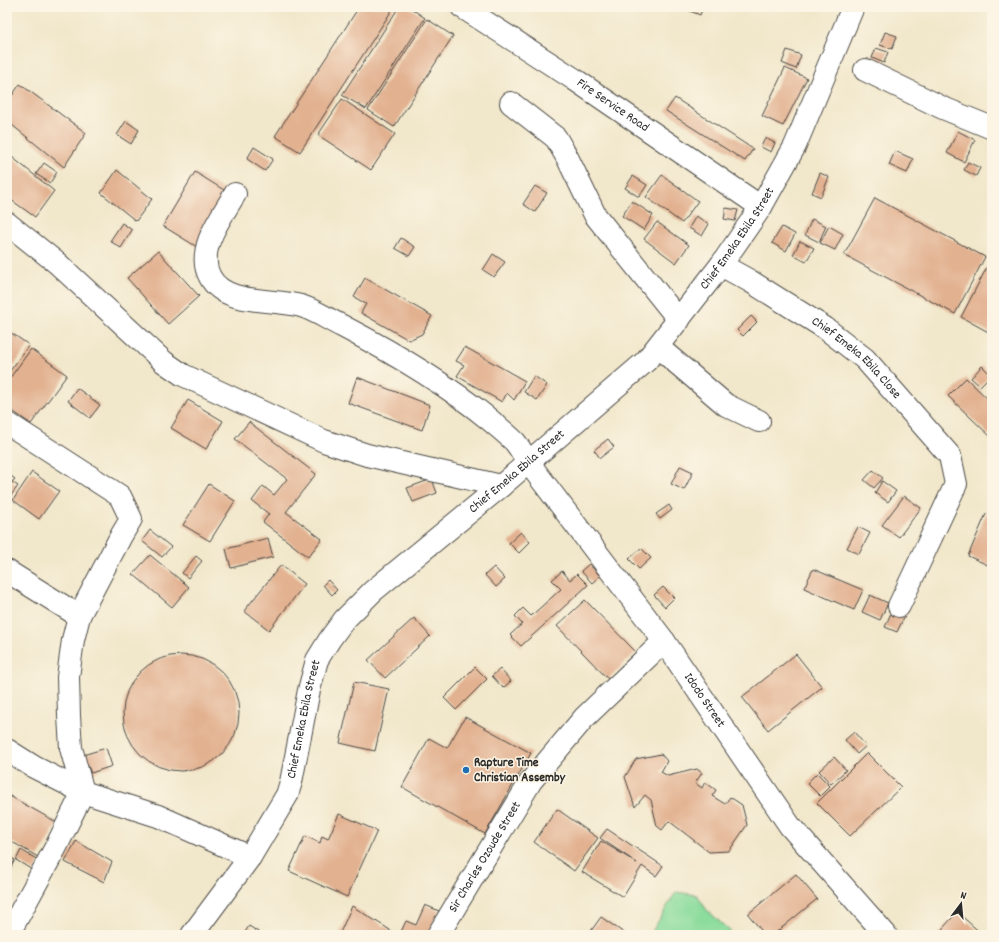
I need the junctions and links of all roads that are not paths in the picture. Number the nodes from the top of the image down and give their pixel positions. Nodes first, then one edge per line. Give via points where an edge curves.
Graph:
1 (462, 7) edge
2 (853, 7) edge
3 (865, 70) dead end
4 (511, 103) dead end
5 (992, 128) edge
6 (235, 194) dead end
7 (761, 207) junction
8 (7, 223) edge
9 (721, 265) junction
10 (679, 320) junction
11 (658, 347) junction
12 (759, 421) dead end
13 (7, 424) edge
14 (528, 462) junction
15 (501, 486) junction
16 (7, 571) edge
17 (899, 606) dead end
18 (79, 616) junction
19 (664, 641) junction
20 (7, 750) edge
21 (83, 792) junction
22 (250, 857) junction
23 (8, 935) edge
24 (192, 935) edge
25 (438, 935) edge
26 (886, 935) edge

1 - 7 street, Fire Service Road via 574,79
2 - 7 street, Chief Emeka Ebila Street via 795,146
3 - 5 street via 943,108
4 - 10 street via 556,138 595,215
6 - 14 street, Idodo Street via 211,235 207,248 205,263 209,277 218,288 234,296 303,306 365,338 474,407 516,443
7 - 9 street, Chief Emeka Ebila Street
8 - 15 street via 57,263 164,362 183,375 324,441 367,455
9 - 10 street, Chief Emeka Ebila Street
9 - 17 street, Chief Emeka Ebila Close via 825,328 865,359 950,456 956,484
10 - 11 street, Chief Emeka Ebila Street
11 - 12 street via 726,405
11 - 14 street, Chief Emeka Ebila Street via 646,361
13 - 18 street via 120,496 131,519
14 - 15 street, Chief Emeka Ebila Street
14 - 19 street, Idodo Street
15 - 22 street, Chief Emeka Ebila Street via 373,592 344,620 330,639 312,677 287,795
16 - 18 street
18 - 21 street via 68,677 71,748
19 - 25 street, Sir Charles Ozoude Street via 584,718 531,781
19 - 26 street, Idodo Street via 790,826
20 - 21 street
21 - 22 street via 158,816
21 - 23 street
22 - 24 street, Chief Emeka Ebila Street

